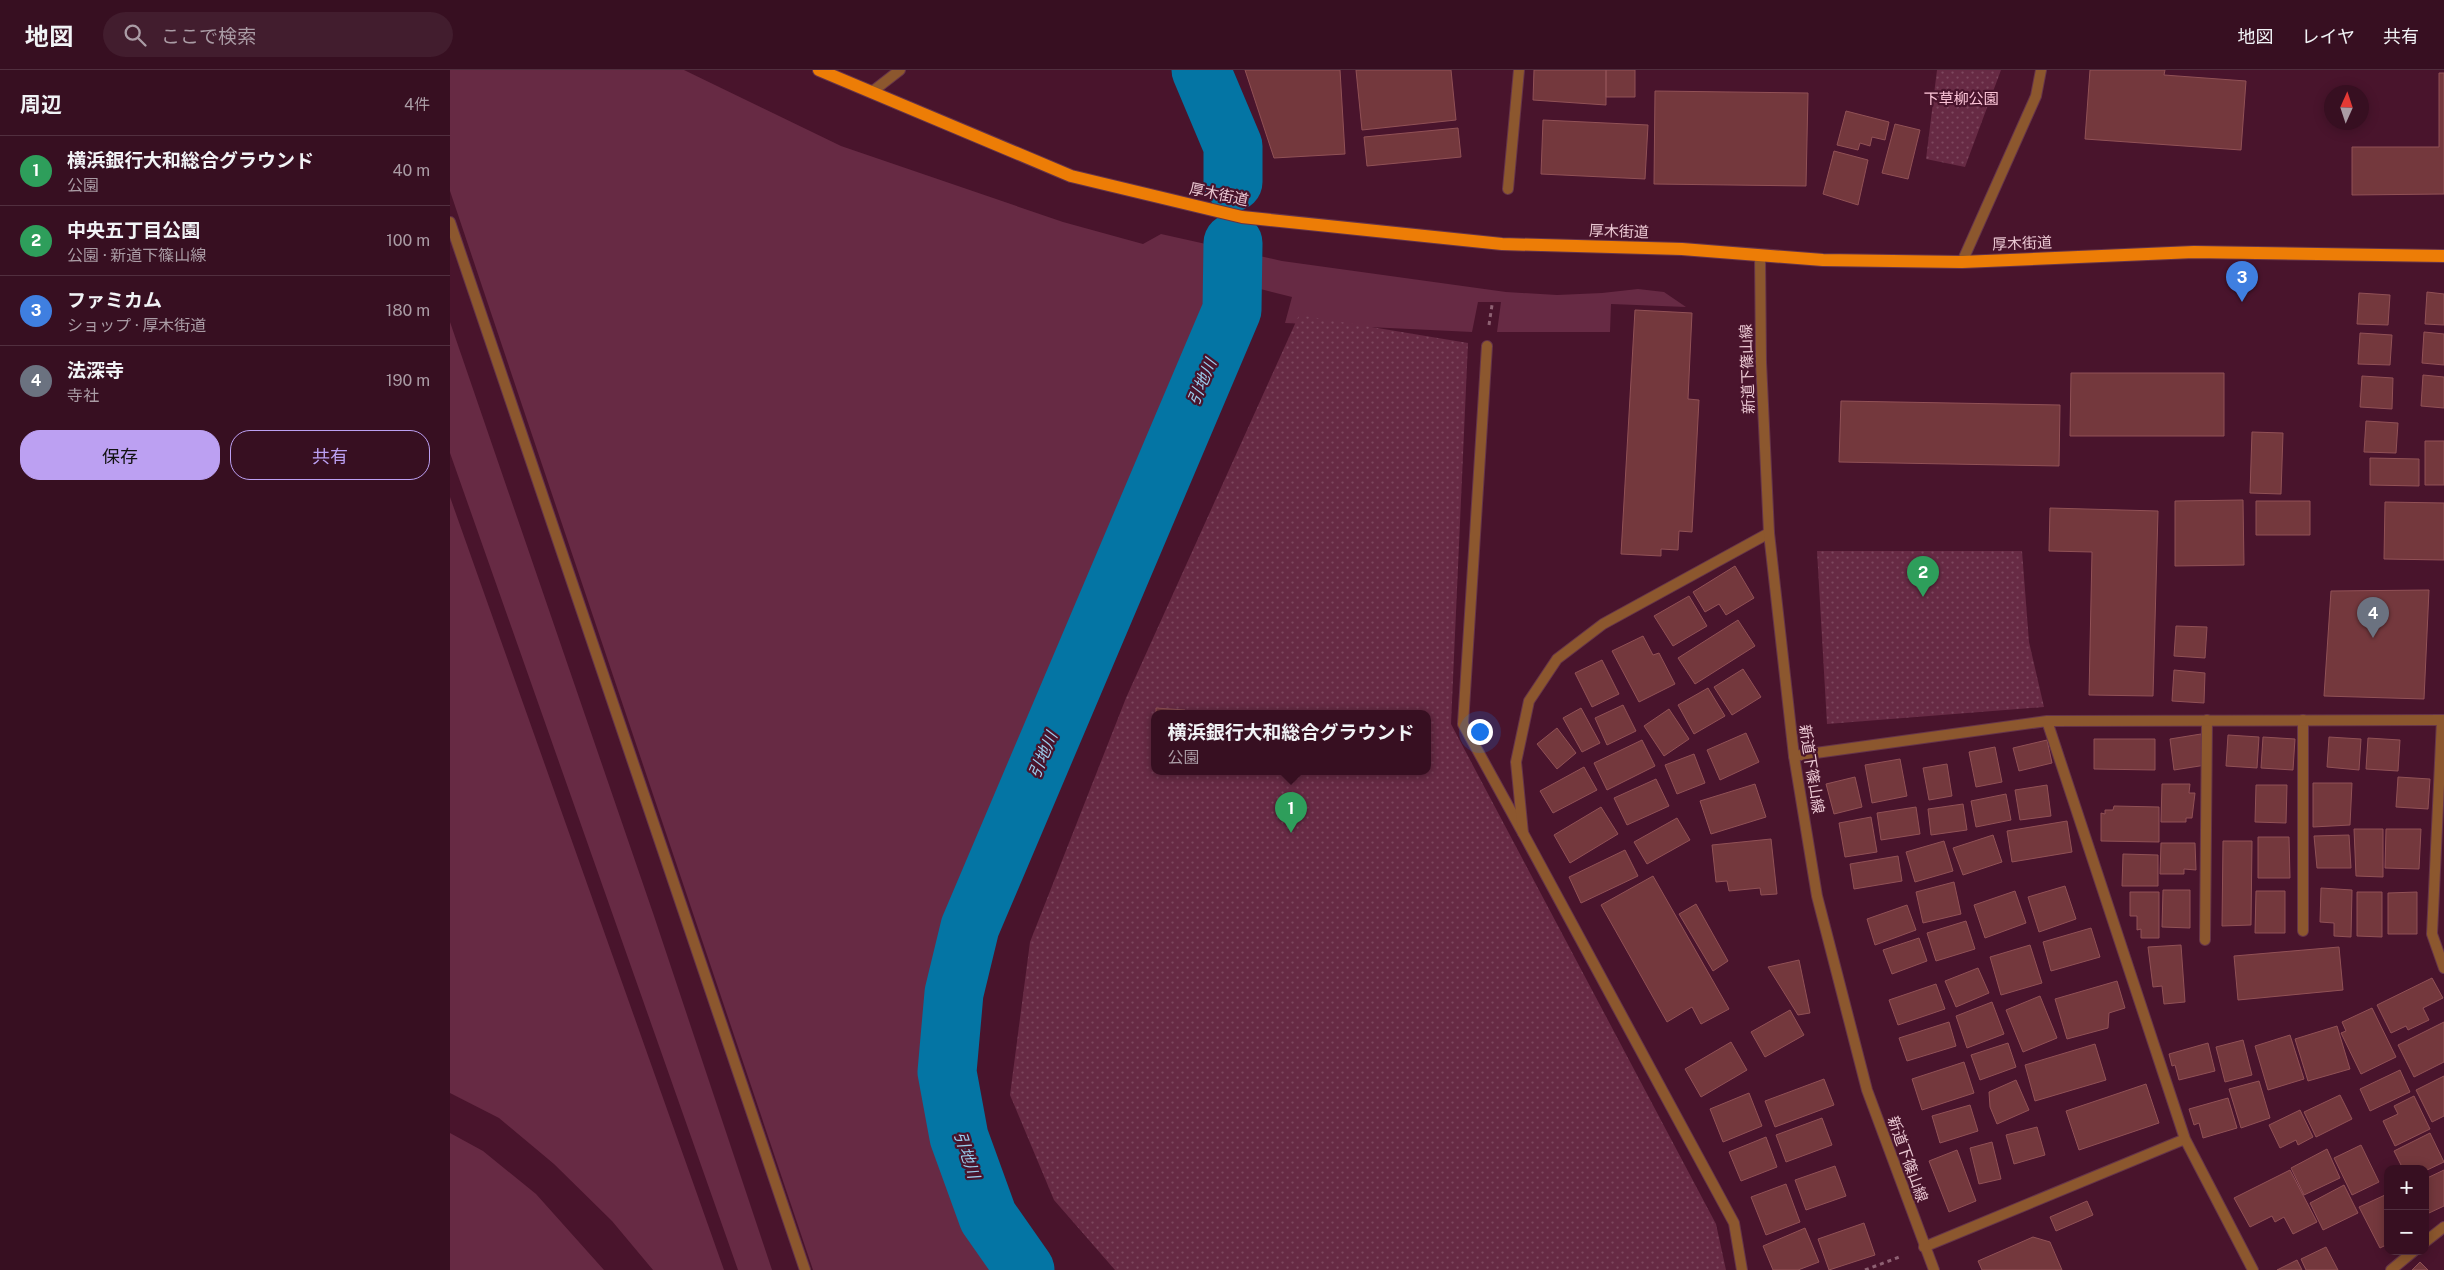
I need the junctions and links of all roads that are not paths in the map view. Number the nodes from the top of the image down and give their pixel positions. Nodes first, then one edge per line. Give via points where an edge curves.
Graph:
1 (819, 70) edge
2 (900, 70) edge
3 (1519, 70) edge
4 (2041, 70) edge
5 (873, 91) junction
6 (1508, 189) dead end
7 (450, 222) edge
8 (1760, 255) junction
9 (2444, 256) edge
10 (1962, 262) junction
11 (1487, 346) dead end
12 (1769, 533) junction
13 (2207, 720) junction
14 (2303, 720) junction
15 (2443, 720) edge
16 (2048, 721) junction
17 (1794, 756) junction
18 (1523, 833) junction
19 (2303, 931) dead end
20 (2205, 940) dead end
21 (2444, 968) edge
22 (2185, 1139) junction
23 (2444, 1227) edge
24 (2429, 1239) edge
25 (1924, 1247) junction
26 (2409, 1255) edge
27 (805, 1270) edge
28 (1742, 1270) edge
29 (1934, 1270) edge
30 (2253, 1270) edge
31 (2390, 1270) edge

1 - 5 main road, 厚木街道
2 - 5 street
3 - 6 street
4 - 10 street via 2036,96
5 - 8 main road, 厚木街道 via 1071,176 1242,217 1502,244 1682,249
7 - 27 street
8 - 10 main road, 厚木街道 via 1823,260
8 - 12 street, 新道下篠山線
9 - 10 main road, 厚木街道 via 2194,252
11 - 18 street via 1463,724
12 - 17 street, 新道下篠山線
12 - 18 street via 1603,624 1557,658 1529,701 1516,762
13 - 14 street
13 - 16 street
13 - 20 street
14 - 15 street
14 - 19 street
15 - 21 street via 2432,934
16 - 17 street
16 - 22 street
17 - 25 street, 新道下篠山線 via 1817,896 1866,1090
18 - 28 street via 1734,1223
22 - 25 street
22 - 30 street
23 - 24 street
25 - 29 street, 新道下篠山線
26 - 31 street

